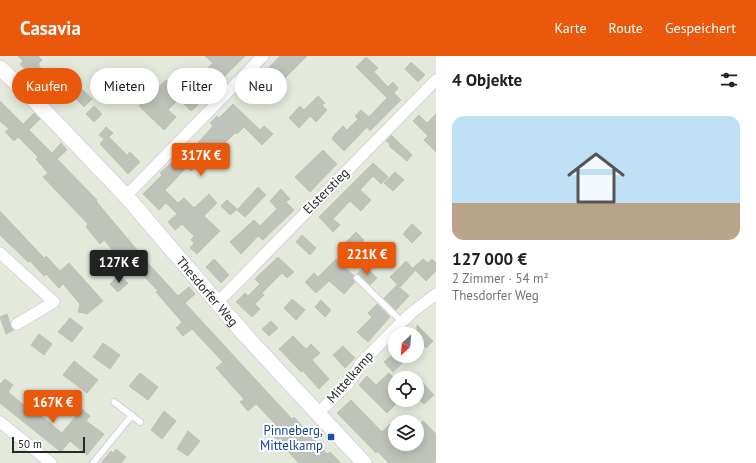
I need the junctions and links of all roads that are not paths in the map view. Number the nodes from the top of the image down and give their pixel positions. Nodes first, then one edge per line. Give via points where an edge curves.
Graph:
1 (263, 56) edge
2 (0, 68) edge
3 (436, 80) edge
4 (126, 196) junction
5 (0, 253) edge
6 (357, 278) dead end
7 (436, 294) edge
8 (217, 303) junction
9 (402, 322) junction
10 (17, 324) dead end
11 (114, 402) dead end
12 (318, 413) junction
13 (132, 415) junction
14 (0, 422) edge
15 (140, 422) dead end
16 (51, 463) edge
17 (93, 463) edge
18 (364, 463) edge

1 - 4 street
2 - 4 street, Thesdorfer Weg
3 - 8 street, Elsterstieg
4 - 8 street, Thesdorfer Weg
5 - 10 street via 54,302
6 - 9 lane
7 - 9 street, Mittelkamp
8 - 12 street, Thesdorfer Weg
9 - 12 street, Mittelkamp via 362,362 349,383
11 - 13 lane
12 - 18 street, Thesdorfer Weg
13 - 15 lane
13 - 17 lane
14 - 16 street

